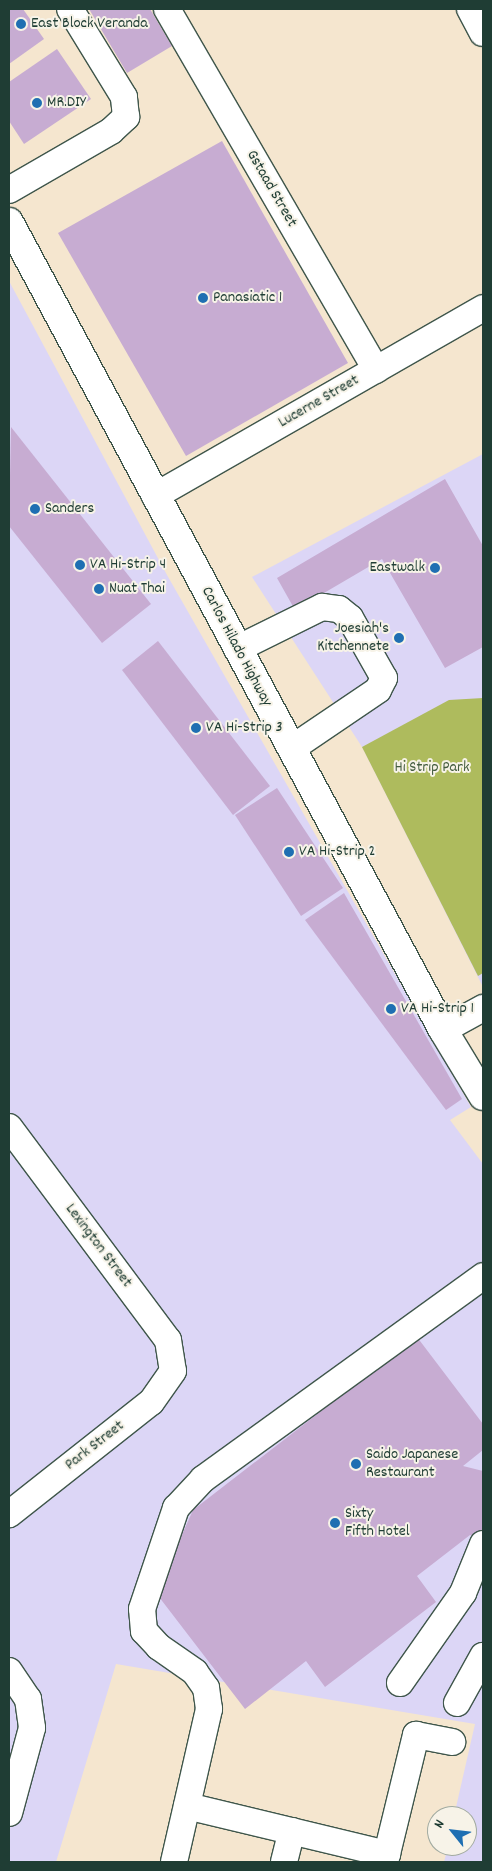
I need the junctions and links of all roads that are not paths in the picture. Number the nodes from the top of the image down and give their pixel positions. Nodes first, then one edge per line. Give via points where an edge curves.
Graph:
1 (70, 9) edge
2 (167, 9) edge
3 (9, 190) edge
4 (9, 222) edge
5 (483, 308) edge
6 (376, 370) junction
7 (155, 496) junction
8 (237, 649) junction
9 (291, 749) junction
10 (483, 1008) edge
11 (443, 1030) junction
12 (483, 1096) edge
13 (9, 1128) edge
14 (483, 1276) edge
15 (173, 1370) joint
16 (9, 1514) edge
17 (483, 1544) edge
18 (483, 1656) edge
19 (9, 1671) edge
20 (400, 1683) dead end
21 (457, 1704) dead end
22 (452, 1742) dead end
23 (187, 1806) junction
24 (9, 1813) edge
25 (292, 1831) junction
26 (386, 1858) edge
27 (174, 1862) edge
28 (284, 1862) edge

1 - 3 street via 124,97 126,117 110,131
2 - 6 street, Gstaad Street
4 - 7 main road, Carlos Hilado Highway
5 - 6 street, Lucerne Street
6 - 7 street, Lucerne Street
7 - 8 main road, Carlos Hilado Highway
8 - 9 main road, Carlos Hilado Highway
8 - 9 street via 322,608 339,609 350,618 384,678 378,690
9 - 11 main road, Carlos Hilado Highway
10 - 11 street
11 - 12 main road, Carlos Hilado Highway
13 - 15 street, Lexington Street via 168,1340
14 - 23 street via 204,1479 176,1508 142,1609 144,1631 159,1647 195,1672 206,1688 209,1709 206,1729
15 - 16 street, Park Street via 151,1402
17 - 20 street via 463,1593
18 - 21 street
19 - 24 street via 28,1699 32,1728
22 - 26 street via 416,1735
23 - 25 street
23 - 27 street
25 - 26 street
25 - 28 street

